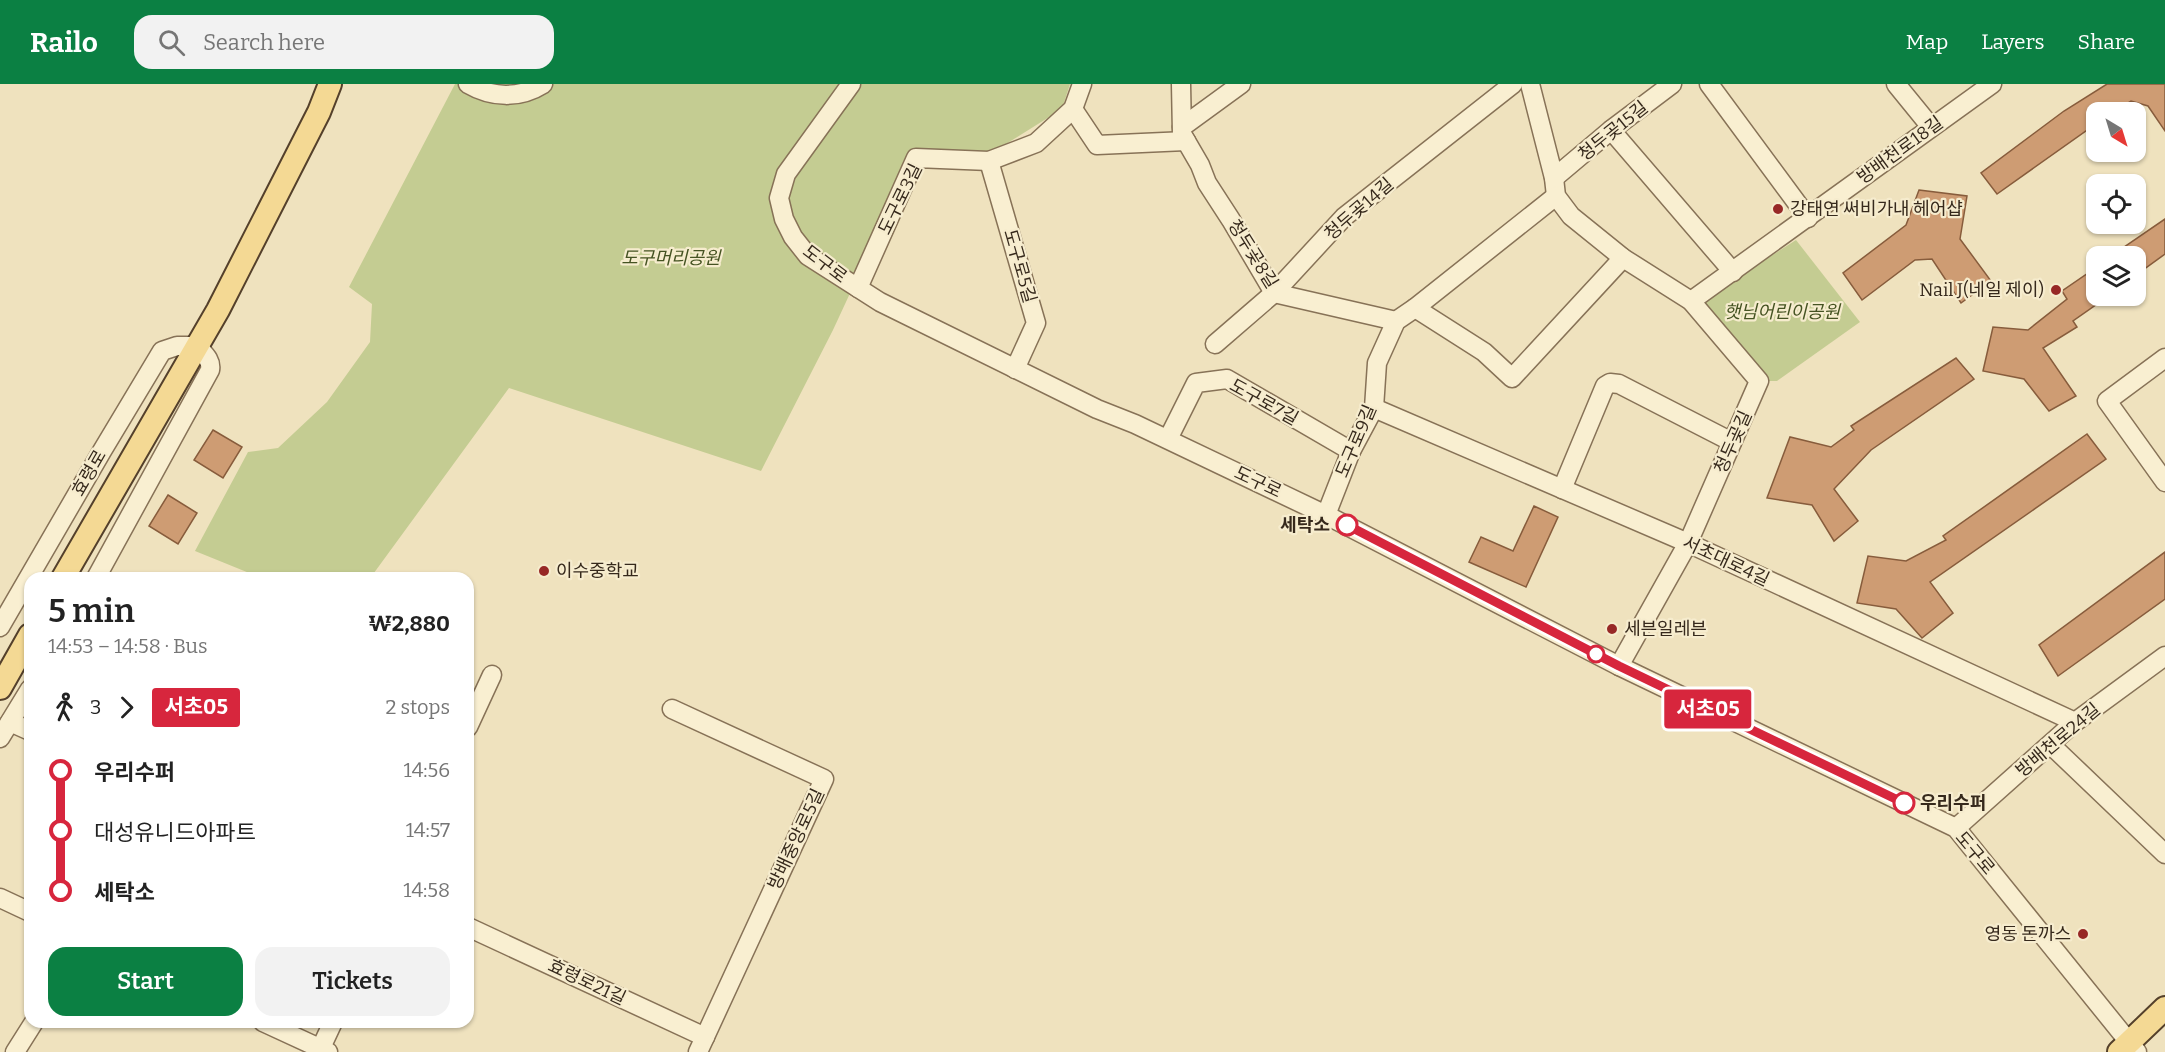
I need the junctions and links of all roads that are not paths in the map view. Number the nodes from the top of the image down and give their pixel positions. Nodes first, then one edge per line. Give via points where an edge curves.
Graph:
1 (330, 84) edge
2 (468, 84) edge
3 (543, 84) edge
4 (851, 84) edge
5 (1082, 84) edge
6 (1181, 84) edge
7 (1241, 84) edge
8 (1513, 84) edge
9 (1530, 84) edge
10 (1672, 84) edge
11 (1709, 84) edge
12 (1896, 84) edge
13 (1992, 84) edge
14 (1073, 109) junction
15 (1931, 127) junction
16 (1611, 130) junction
17 (1184, 134) junction
18 (989, 161) junction
19 (1555, 187) junction
20 (1808, 218) junction
21 (1623, 258) junction
22 (1733, 272) junction
23 (858, 288) junction
24 (1274, 293) junction
25 (1691, 302) junction
26 (1415, 308) junction
27 (1395, 321) junction
28 (1215, 344) dead end
29 (197, 346) junction
30 (2165, 358) edge
31 (1016, 369) junction
32 (1374, 408) junction
33 (1168, 439) junction
34 (1732, 442) junction
35 (1351, 452) junction
36 (2165, 482) edge
37 (1562, 489) junction
38 (1326, 514) junction
39 (1688, 543) junction
40 (35, 572) edge
41 (66, 572) edge
42 (99, 572) edge
43 (24, 590) edge
44 (0, 627) edge
45 (24, 646) edge
46 (2165, 656) edge
47 (1619, 666) junction
48 (492, 675) dead end
49 (0, 688) edge
50 (24, 699) edge
51 (672, 709) dead end
52 (474, 714) edge
53 (10, 722) junction
54 (2075, 722) junction
55 (24, 728) edge
56 (0, 738) edge
57 (2051, 745) junction
58 (1956, 828) junction
59 (2165, 854) edge
60 (0, 898) edge
61 (24, 909) edge
62 (474, 930) edge
63 (2165, 1008) edge
64 (30, 1028) edge
65 (275, 1028) edge
66 (331, 1028) edge
67 (702, 1045) edge
68 (2129, 1049) edge
69 (323, 1051) edge
70 (15, 1052) edge

1 - 29 main road, 효령로
2 - 3 street via 500,95 518,94
4 - 23 street, 도구로 via 786,174 779,198 784,219 808,256
5 - 14 street, 도구로3길
6 - 17 street, 청두곶8길
7 - 17 street
8 - 24 street, 청두곶14길 via 1344,217
9 - 19 street, 청두곶길
10 - 16 street, 청두곶15길
11 - 20 street
12 - 15 street
13 - 15 street, 방배천로18길
14 - 17 street via 1097,145
14 - 18 street, 도구로3길 via 1036,143
15 - 20 street, 방배천로18길
16 - 19 street, 청두곶15길
16 - 22 street
17 - 24 street, 청두곶8길 via 1207,183
18 - 23 street, 도구로3길 via 916,158
18 - 31 street, 도구로5길 via 1036,322
19 - 21 street, 청두곶길 via 1570,216
19 - 26 street
20 - 22 street, 방배천로18길
21 - 25 street, 청두곶길
21 - 26 street via 1512,378 1484,352
22 - 25 street, 방배천로18길
23 - 31 street, 도구로
24 - 27 street, 청두곶8길
24 - 28 street, 청두곶14길
25 - 34 street, 청두곶길 via 1759,381
26 - 27 street
27 - 32 street, 도구로9길 via 1377,363
29 - 40 street, 효령로 via 162,351
29 - 41 main road, 효령로
29 - 42 street via 209,360 210,370
30 - 36 street via 2107,401
31 - 33 street, 도구로
32 - 35 street, 도구로9길
32 - 37 street, 서초대로4길
33 - 35 street, 도구로7길 via 1196,383 1227,379
33 - 38 street, 도구로
34 - 37 street via 1610,383 1605,386
34 - 39 street, 청두곶길
35 - 38 street, 도구로9길
37 - 39 street, 서초대로4길
38 - 47 street, 도구로
39 - 47 street, 청두곶길
39 - 54 street, 서초대로4길
43 - 44 street, 효령로
45 - 49 main road
46 - 54 street, 방배천로24길
47 - 58 street, 도구로
48 - 52 street
50 - 53 street
51 - 67 street, 방배중앙로5길 via 824,779
53 - 55 street
53 - 56 street
54 - 57 street, 방배천로24길
57 - 58 street, 방배천로24길
57 - 59 street
58 - 68 street, 도구로
60 - 61 street
62 - 67 street, 효령로21길
63 - 68 main road
64 - 70 street
65 - 69 street
66 - 69 street

